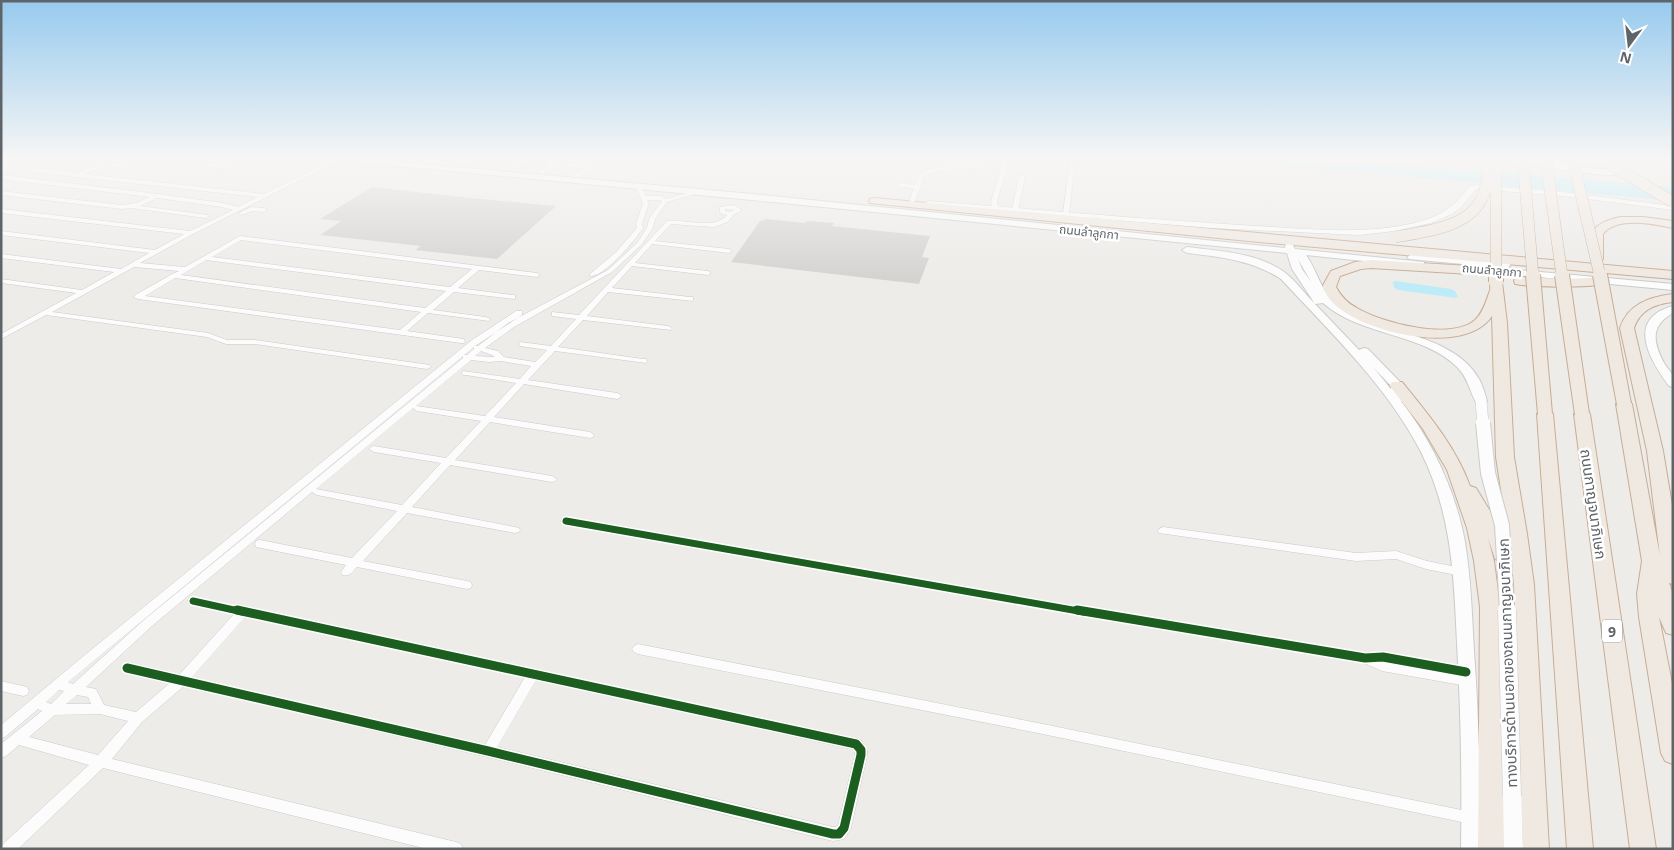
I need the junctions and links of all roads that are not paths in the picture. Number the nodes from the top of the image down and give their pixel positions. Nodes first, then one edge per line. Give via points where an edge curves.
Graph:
1 (62, 200) edge
2 (148, 200) edge
3 (184, 200) edge
4 (257, 200) edge
5 (645, 200) edge
6 (665, 200) edge
7 (784, 200) edge
8 (832, 200) edge
9 (995, 200) edge
10 (1017, 200) edge
11 (1068, 200) edge
12 (1463, 200) edge
13 (1482, 200) edge
14 (1496, 200) edge
15 (1526, 200) edge
16 (1552, 200) edge
17 (1582, 200) edge
18 (1608, 200) edge
19 (874, 201) junction
20 (857, 202) junction
21 (912, 202) joint
22 (129, 207) junction
23 (995, 208) junction
24 (1673, 208) edge
25 (645, 209) junction
26 (237, 210) junction
27 (264, 210) dead end
28 (658, 210) junction
29 (1015, 210) junction
30 (1, 211) edge
31 (230, 213) junction
32 (731, 214) dead end
33 (1066, 214) junction
34 (206, 216) dead end
35 (1093, 221) junction
36 (994, 222) junction
37 (639, 224) junction
38 (650, 224) junction
39 (1673, 224) edge
40 (1030, 229) junction
41 (1189, 231) junction
42 (191, 233) junction
43 (1, 234) edge
44 (1215, 241) junction
45 (651, 242) junction
46 (1293, 248) junction
47 (1316, 248) junction
48 (729, 251) dead end
49 (156, 252) junction
50 (1, 256) edge
51 (205, 258) junction
52 (1596, 259) junction
53 (630, 264) junction
54 (1445, 266) junction
55 (1355, 267) junction
56 (128, 268) junction
57 (477, 268) junction
58 (1297, 268) junction
59 (184, 270) junction
60 (1310, 270) junction
61 (1624, 271) junction
62 (708, 273) dead end
63 (1519, 273) junction
64 (174, 275) junction
65 (537, 275) dead end
66 (1673, 275) edge
67 (1, 281) edge
68 (1315, 281) junction
69 (1605, 281) junction
70 (1673, 281) edge
71 (1496, 282) junction
72 (1673, 287) edge
73 (452, 289) junction
74 (607, 290) junction
75 (570, 291) junction
76 (84, 292) junction
77 (512, 297) dead end
78 (1673, 298) edge
79 (690, 299) dead end
80 (1673, 309) edge
81 (428, 310) junction
82 (45, 313) junction
83 (555, 314) dead end
84 (580, 317) junction
85 (1331, 317) junction
86 (486, 319) dead end
87 (668, 328) dead end
88 (401, 333) junction
89 (1, 337) edge
90 (523, 344) dead end
91 (480, 348) junction
92 (553, 348) junction
93 (464, 351) junction
94 (501, 358) junction
95 (643, 361) dead end
96 (538, 365) junction
97 (427, 367) dead end
98 (466, 373) dead end
99 (522, 382) junction
100 (1673, 384) edge
101 (1397, 385) junction
102 (616, 396) dead end
103 (1398, 405) junction
104 (417, 408) dead end
105 (1582, 414) joint
106 (488, 419) junction
107 (590, 435) dead end
108 (356, 440) junction
109 (370, 446) junction
110 (449, 461) junction
111 (1456, 470) junction
112 (552, 479) dead end
113 (317, 492) dead end
114 (405, 509) junction
115 (566, 521) dead end
116 (515, 530) dead end
117 (1163, 530) dead end
118 (260, 544) dead end
119 (226, 546) junction
120 (239, 549) junction
121 (1651, 558) junction
122 (356, 562) junction
123 (346, 572) dead end
124 (1461, 572) junction
125 (1673, 576) edge
126 (467, 585) dead end
127 (193, 601) dead end
128 (242, 613) junction
129 (1673, 628) edge
130 (1526, 638) junction
131 (638, 650) dead end
132 (127, 668) dead end
133 (533, 674) junction
134 (1466, 676) junction
135 (181, 681) junction
136 (58, 684) junction
137 (1, 686) edge
138 (74, 690) junction
139 (23, 691) dead end
140 (37, 704) junction
141 (100, 709) junction
142 (52, 710) junction
143 (138, 718) junction
144 (1, 733) edge
145 (16, 739) junction
146 (488, 751) junction
147 (1, 752) edge
148 (1673, 753) edge
149 (101, 762) junction
150 (1472, 818) junction
151 (423, 845) edge
152 (8, 849) edge
153 (456, 849) edge
154 (1471, 849) edge
155 (1491, 849) edge
156 (1514, 849) edge
157 (1536, 849) edge
158 (1580, 849) edge
159 (1643, 849) edge

1 - 22 street
2 - 22 street
3 - 26 street
4 - 26 street
5 - 25 street
6 - 28 street
7 - 36 main road, ถนนลำลูกกา
8 - 20 main road, ถนนลำลูกกา
9 - 23 street
10 - 29 street
11 - 33 street
12 - 33 street via 1447,214 1412,226 1378,231 1189,225
13 - 41 highway, bridge via 1455,222 1395,236 1330,239
14 - 71 highway, bridge
15 - 158 highway, bridge
16 - 105 highway, ถนนกาญจนาภิเษก / 9, bridge
17 - 52 highway, bridge
18 - 24 street
19 - 20 main road
19 - 21 street
19 - 35 highway
20 - 44 main road, ถนนลำลูกกา
21 - 23 street
22 - 34 street
23 - 29 street
25 - 28 street
25 - 37 street
26 - 31 street
27 - 31 street
28 - 38 street
29 - 33 street
30 - 42 street
31 - 42 street
32 - 45 street via 726,221 714,225 669,222
33 - 35 highway
35 - 41 highway
36 - 40 main road
36 - 44 main road, ถนนลำลูกกา
37 - 38 street
37 - 75 street via 640,228 630,243
38 - 75 street via 639,244 610,271
39 - 52 highway, bridge via 1637,221 1606,225 1597,234
40 - 85 main road via 1224,251 1259,258 1290,275
40 - 103 main road via 1231,256 1269,267 1288,280 1354,351
41 - 61 highway
42 - 49 street
43 - 49 street
44 - 46 main road, ถนนลำลูกกา
45 - 48 street
45 - 53 street
46 - 47 main road, ถนนลำลูกกา
46 - 54 main road, ถนนลำลูกกา
46 - 58 main road via 1291,256
46 - 60 main road, ทางบริการด้านนอกของถนนกาญจนาภิเษก via 1304,258
47 - 61 highway via 1338,247
47 - 70 main road, ถนนลำลูกกา
49 - 56 street
50 - 56 street
51 - 57 street via 240,238
51 - 59 street
51 - 73 street
52 - 121 highway, bridge
53 - 62 street
53 - 74 street
54 - 63 main road, ถนนลำลูกกา
54 - 68 main road via 1330,259 1316,263 1318,273
55 - 63 highway via 1382,264
55 - 69 highway via 1511,281
55 - 71 highway via 1335,274 1329,287 1336,300 1360,315 1389,326 1423,332 1450,333 1479,325 1488,313
56 - 59 street
56 - 64 street
56 - 76 street
57 - 65 street
57 - 73 street
58 - 60 main road via 1296,264 1300,263 1306,264
58 - 85 main road via 1308,289
59 - 64 street
60 - 68 main road, ทางบริการด้านนอกของถนนกาญจนาภิเษก
61 - 66 highway
63 - 69 main road, ถนนลำลูกกา
64 - 81 street
64 - 88 street via 138,297
67 - 76 street
68 - 156 main road, ทางบริการด้านนอกของถนนกาญจนาภิเษก, bridge via 1321,296 1336,309 1428,345 1454,359 1473,377 1479,388 1488,473 1502,525 1505,553
69 - 72 main road, ถนนลำลูกกา
71 - 130 highway via 1504,458 1522,567
73 - 77 street
73 - 81 street
74 - 79 street
74 - 84 street
75 - 91 street via 511,325
75 - 93 street via 501,323
76 - 82 street
78 - 125 highway via 1637,310 1628,328 1655,451
80 - 100 main road via 1660,315 1650,329 1652,352
81 - 86 street
81 - 88 street
82 - 89 street
82 - 97 street via 208,335 226,342 255,342
83 - 84 street
84 - 87 street
84 - 92 street
85 - 101 main road
88 - 93 street
90 - 92 street
91 - 93 street
91 - 94 street
92 - 95 street
92 - 96 street
93 - 94 street
93 - 108 street
93 - 109 street
94 - 96 street
96 - 99 street
98 - 99 street
99 - 102 street
99 - 106 street
101 - 103 main road
101 - 111 highway via 1430,427
103 - 124 main road via 1427,452 1445,494 1457,540
104 - 106 street
105 - 159 highway, ถนนกาญจนาภิเษก / 9
106 - 107 street
106 - 110 street
108 - 109 street
108 - 119 street
109 - 110 street
109 - 120 street
110 - 112 street
110 - 114 street
111 - 130 highway via 1498,539 1516,612
111 - 155 highway via 1476,528 1490,607
113 - 114 street
114 - 116 street
114 - 122 street
115 - 134 street via 1365,658 1382,666
117 - 124 street via 1356,557 1396,555
118 - 122 street
119 - 120 street
119 - 136 street
120 - 138 street via 148,623
121 - 129 highway
121 - 148 highway via 1646,594
122 - 123 street
122 - 126 street
124 - 134 main road
127 - 128 street
128 - 133 street
128 - 135 street
130 - 157 highway
131 - 150 street via 1043,729
132 - 135 street
133 - 146 street
133 - 146 street via 856,744 861,755 844,828 839,834 834,834
134 - 150 main road
135 - 143 street
135 - 146 street
136 - 138 street
136 - 140 street
137 - 139 street
138 - 141 street via 92,693
138 - 142 street
140 - 142 street
140 - 144 street
141 - 142 street
141 - 143 street
142 - 145 street
143 - 149 street
145 - 147 street
145 - 149 street
149 - 151 street
149 - 152 street
150 - 154 main road
151 - 153 street

